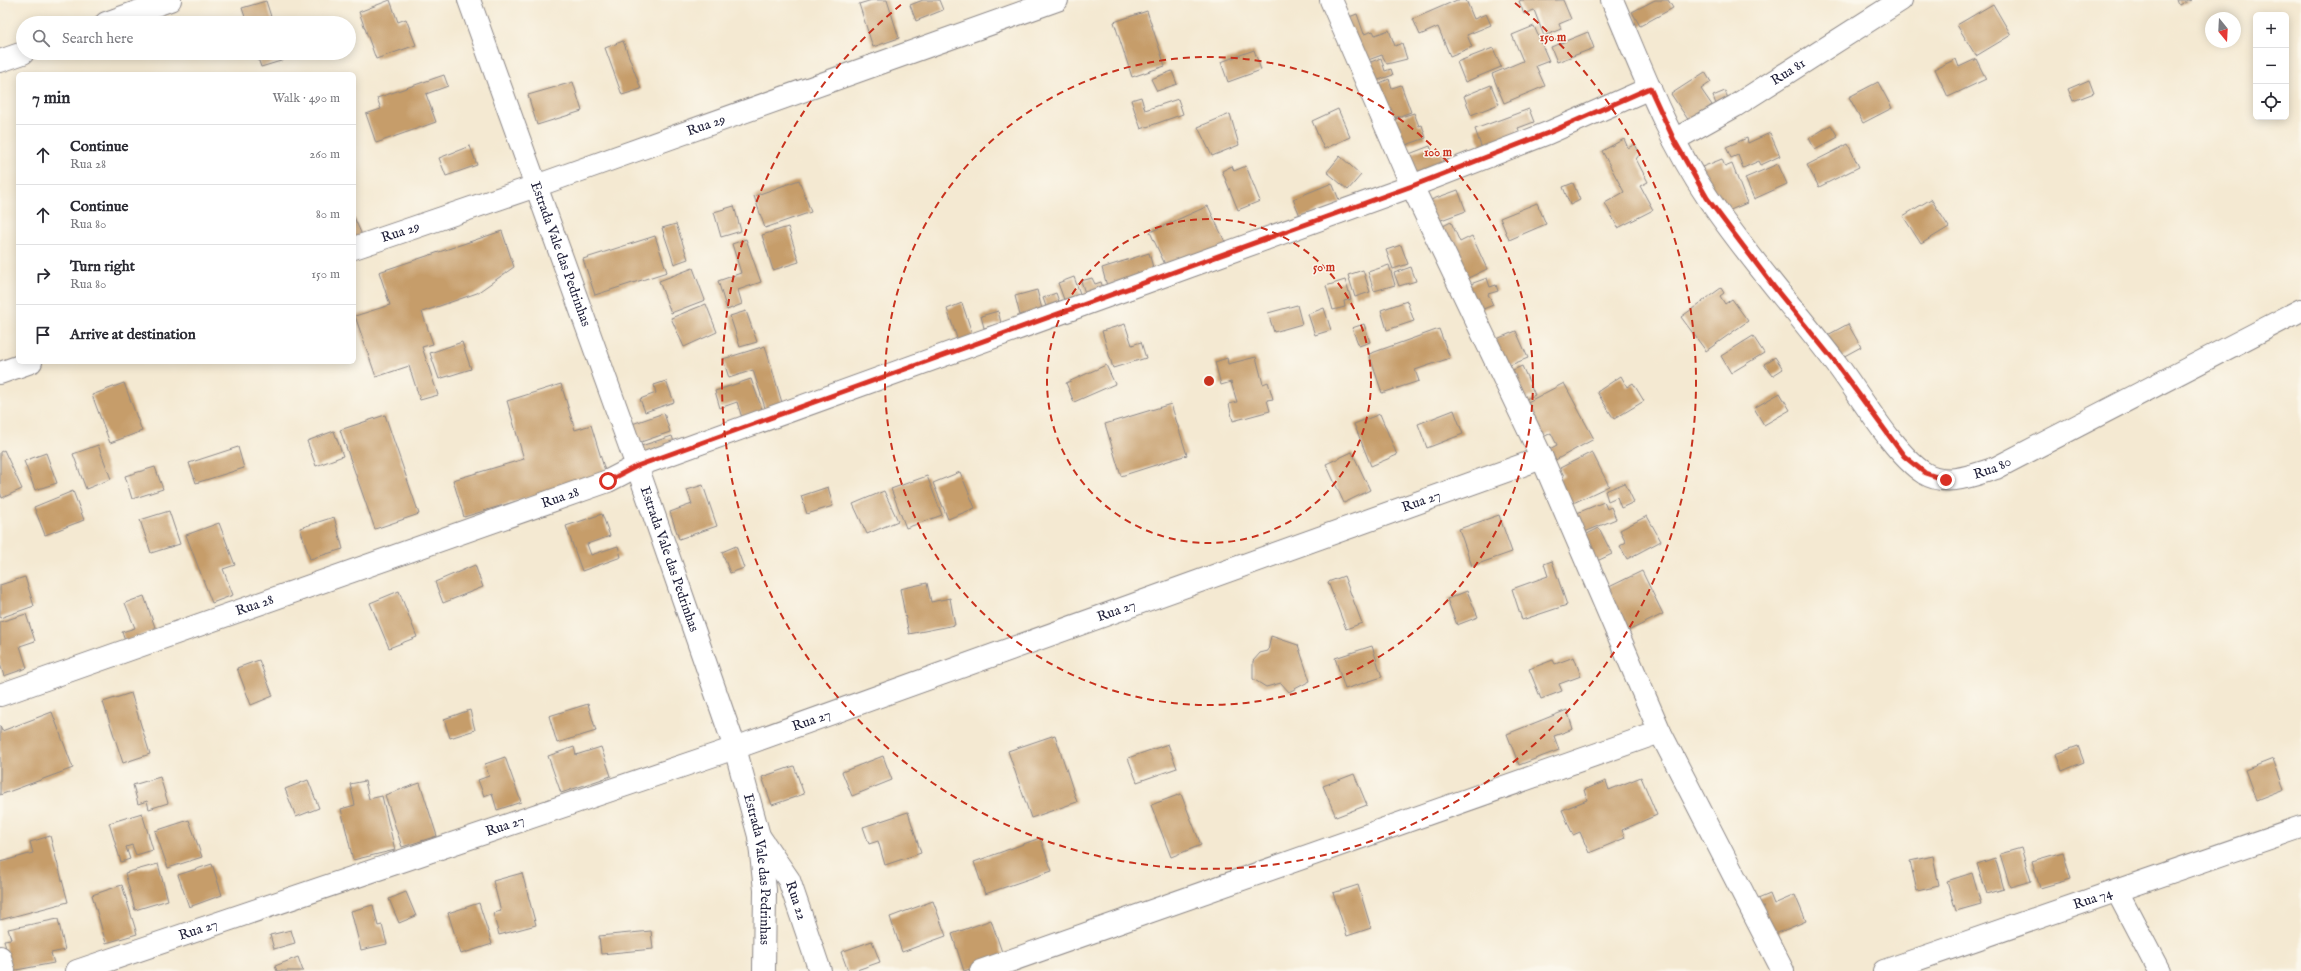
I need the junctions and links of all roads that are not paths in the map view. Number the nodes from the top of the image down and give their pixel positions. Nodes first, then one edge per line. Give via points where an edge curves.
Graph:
1 (170, 0) edge
2 (468, 0) edge
3 (1057, 0) edge
4 (1331, 0) edge
5 (1612, 0) edge
6 (1901, 0) edge
7 (125, 16) edge
8 (16, 55) edge
9 (0, 61) edge
10 (1650, 88) junction
11 (1674, 140) junction
12 (536, 186) junction
13 (1412, 186) junction
14 (356, 247) edge
15 (2301, 310) edge
16 (25, 364) edge
17 (0, 373) edge
18 (1542, 458) junction
19 (637, 466) junction
20 (0, 696) edge
21 (1660, 732) junction
22 (735, 748) junction
23 (2301, 827) edge
24 (759, 836) junction
25 (2117, 890) junction
26 (0, 957) edge
27 (4, 971) edge
28 (77, 971) edge
29 (764, 971) edge
30 (820, 971) edge
31 (981, 971) edge
32 (1783, 971) edge
33 (1884, 971) edge
34 (2159, 971) edge

1 - 7 street
2 - 12 street, Estrada Vale das Pedrinhas
3 - 12 street, Rua 29
4 - 13 street
5 - 10 street, Rua 80
6 - 11 street, Rua 81 via 1735,106
8 - 9 street
10 - 11 street, Rua 80
10 - 13 street via 1548,133
11 - 15 street, Rua 80 via 1707,198 1835,362 1904,456 1925,473 1946,480 1965,478 1996,468
12 - 14 street, Rua 29
12 - 19 street, Estrada Vale das Pedrinhas
13 - 18 street
13 - 19 street, Rua 28
16 - 17 street
18 - 21 street
18 - 22 street, Rua 27
19 - 20 street, Rua 28 via 608,481
19 - 22 street, Estrada Vale das Pedrinhas
21 - 31 street
21 - 32 street
22 - 24 street, Estrada Vale das Pedrinhas
22 - 28 street, Rua 27
23 - 25 street, Rua 74
24 - 29 street, Estrada Vale das Pedrinhas via 765,890
24 - 30 street, Rua 22 via 789,880
25 - 33 street, Rua 74
25 - 34 street
26 - 27 street

